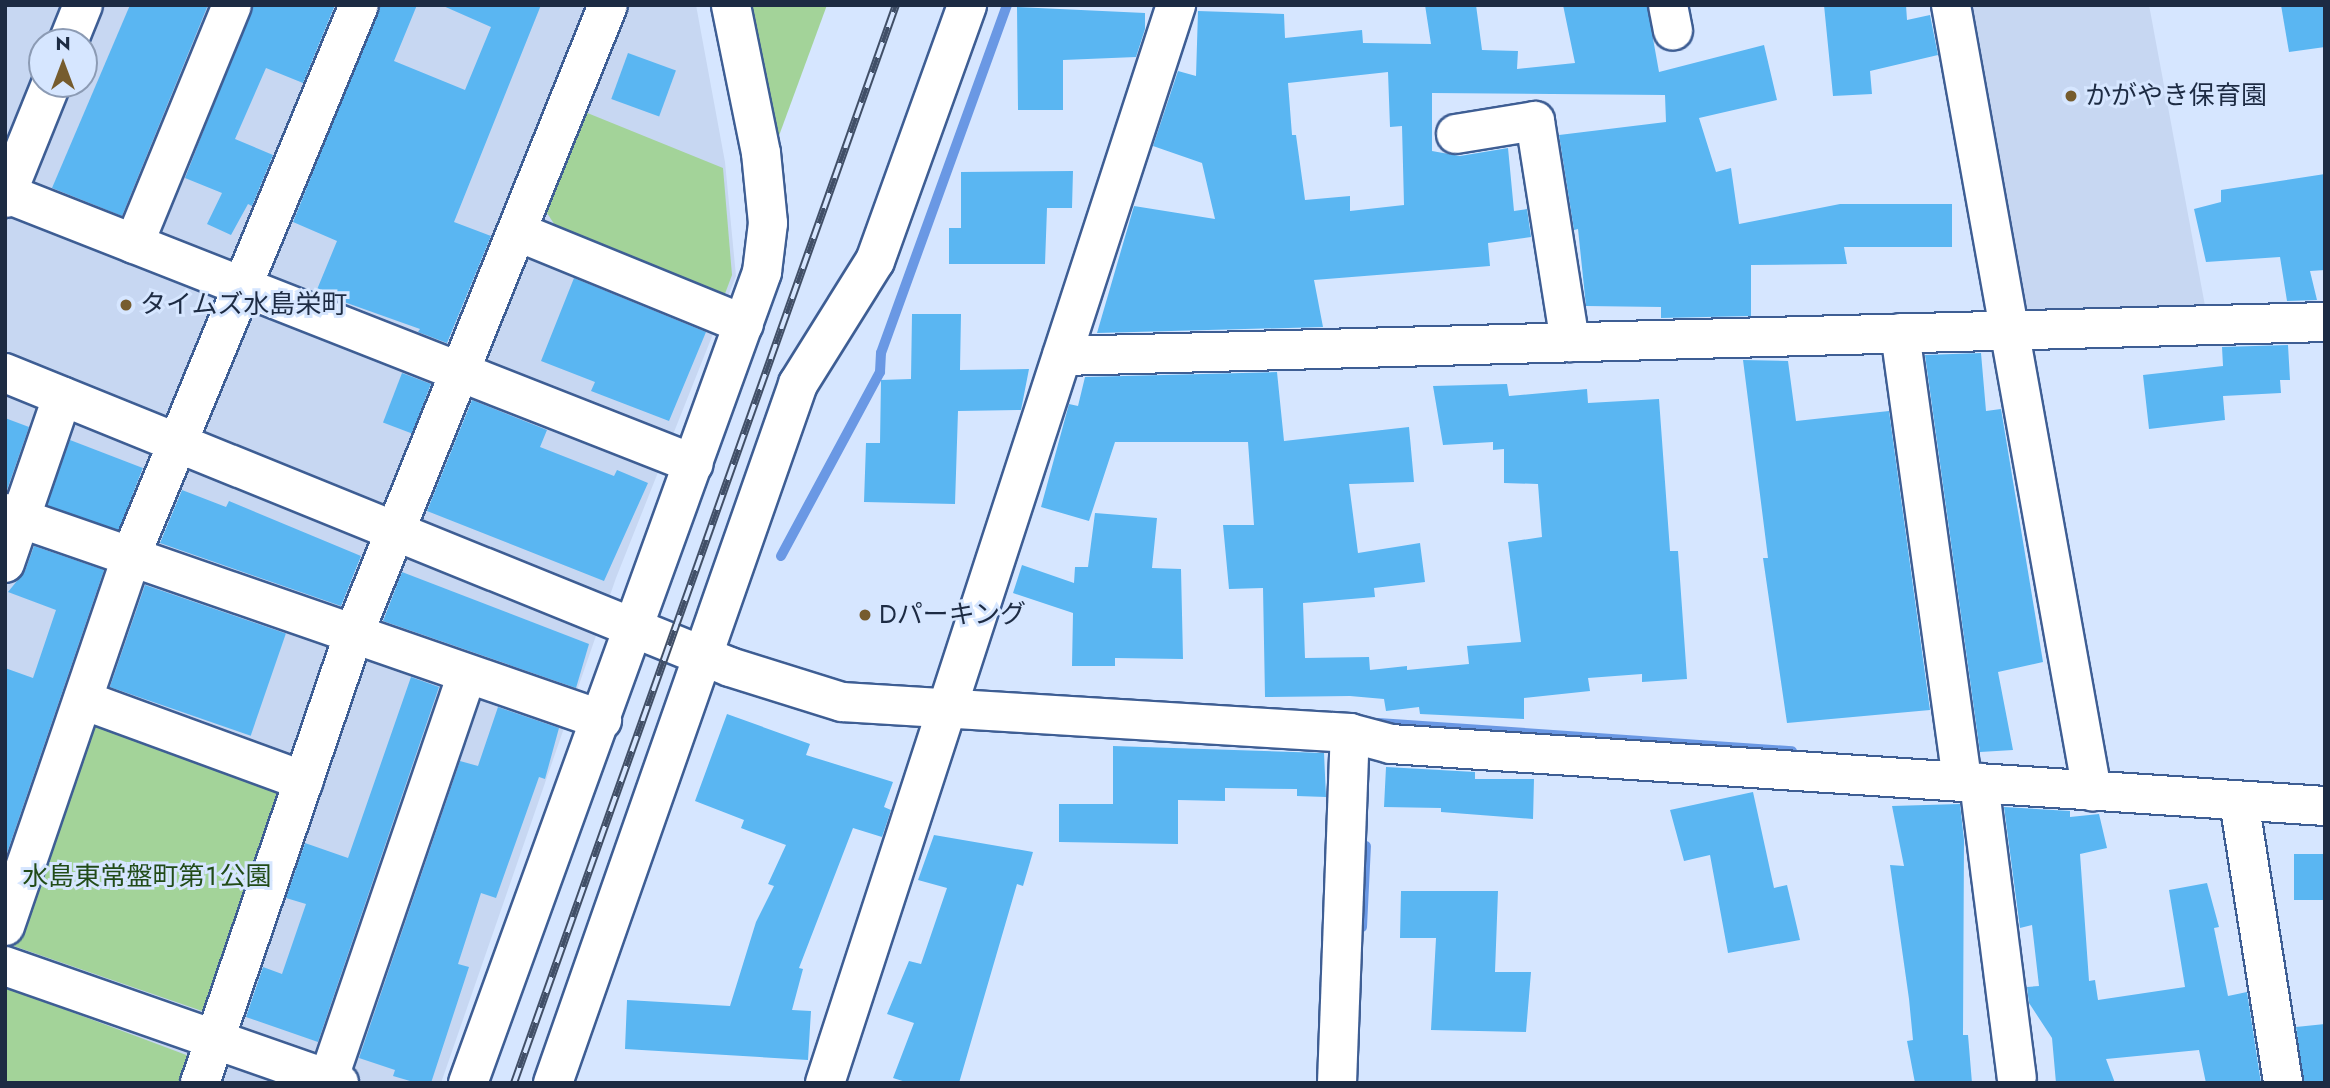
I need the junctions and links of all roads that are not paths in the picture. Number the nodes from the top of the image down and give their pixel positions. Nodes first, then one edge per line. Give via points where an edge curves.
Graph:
1 (83, 5) edge
2 (232, 5) edge
3 (359, 5) edge
4 (608, 5) edge
5 (731, 5) edge
6 (967, 5) edge
7 (1176, 5) edge
8 (1951, 5) edge
9 (74, 28) edge
10 (45, 98) edge
11 (1455, 134) dead end
12 (6, 195) edge
13 (518, 232) junction
14 (134, 244) junction
15 (245, 288) junction
16 (2325, 322) edge
17 (744, 324) junction
18 (2009, 331) junction
19 (1900, 333) junction
20 (1570, 342) junction
21 (1062, 356) junction
22 (5, 373) edge
23 (462, 373) junction
24 (62, 397) junction
25 (178, 443) junction
26 (694, 464) junction
27 (13, 516) edge
28 (398, 532) junction
29 (132, 556) junction
30 (5, 564) edge
31 (637, 628) junction
32 (354, 633) junction
33 (701, 654) junction
34 (467, 674) junction
35 (83, 700) junction
36 (948, 712) junction
37 (602, 720) junction
38 (1350, 733) junction
39 (303, 781) junction
40 (1970, 783) junction
41 (2092, 791) junction
42 (2239, 801) junction
43 (2325, 806) edge
44 (5, 926) edge
45 (5, 965) edge
46 (215, 1039) junction
47 (2017, 1078) dead end
48 (331, 1081) edge
49 (200, 1083) edge
50 (468, 1083) edge
51 (553, 1083) edge
52 (825, 1083) edge
53 (1337, 1083) edge
54 (2283, 1083) edge

1 - 9 street
2 - 14 street
3 - 15 street
4 - 13 street
5 - 17 street via 761,153 768,223 762,272
6 - 33 street via 875,261 798,384
7 - 21 street
8 - 18 street
10 - 12 street
11 - 20 street via 1535,121
12 - 14 street
13 - 17 street
13 - 23 street
14 - 15 street
15 - 23 street
15 - 25 street
16 - 18 street
17 - 26 street
18 - 19 street
18 - 41 street
19 - 20 street
19 - 40 street
20 - 21 street
21 - 36 street
22 - 24 street
23 - 26 street
23 - 28 street
24 - 25 street
24 - 27 street
25 - 28 street
25 - 29 street
26 - 31 street
27 - 29 street
27 - 30 street
28 - 31 street
28 - 32 street
29 - 32 street
29 - 35 street
31 - 33 street
31 - 37 street
32 - 34 street
32 - 39 street
33 - 36 street via 842,702
33 - 51 street
34 - 37 street
34 - 48 street
35 - 39 street
35 - 44 street
36 - 38 street
36 - 52 street
37 - 50 street
38 - 40 street via 1391,744
38 - 53 street
39 - 46 street
40 - 41 street
40 - 47 street
41 - 42 street
42 - 43 street
42 - 54 street
45 - 46 street
46 - 48 street
46 - 49 street

